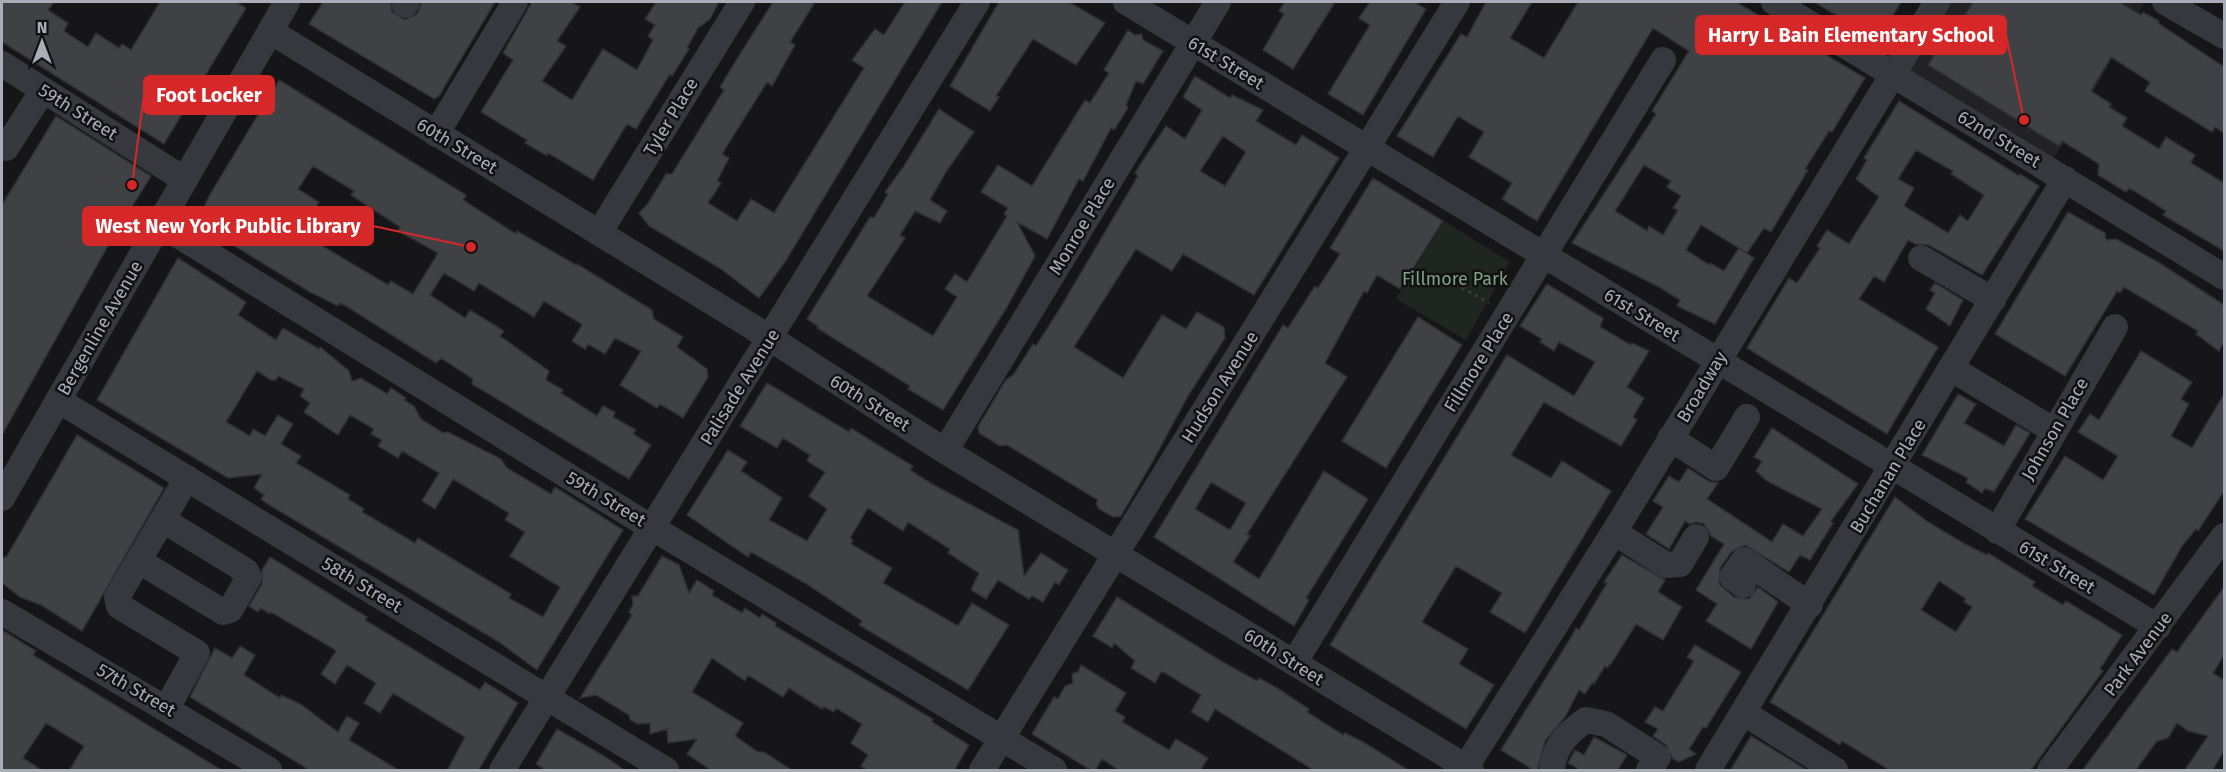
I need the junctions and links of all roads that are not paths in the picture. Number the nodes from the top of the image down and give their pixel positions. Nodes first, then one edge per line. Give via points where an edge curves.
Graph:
1 (514, 2) edge
2 (742, 2) edge
3 (976, 2) edge
4 (1126, 2) edge
5 (1218, 2) edge
6 (1456, 2) edge
7 (1774, 2) edge
8 (1937, 2) edge
9 (2166, 2) edge
10 (278, 11) edge
11 (2224, 36) edge
12 (1193, 42) junction
13 (1664, 60) dead end
14 (2, 64) edge
15 (1892, 74) junction
16 (43, 90) junction
17 (436, 134) junction
18 (2, 146) edge
19 (1368, 149) junction
20 (2065, 179) junction
21 (185, 180) junction
22 (160, 224) junction
23 (599, 233) junction
24 (1544, 255) junction
25 (1921, 258) dead end
26 (2224, 277) edge
27 (1993, 300) junction
28 (2115, 327) dead end
29 (770, 339) junction
30 (1717, 361) junction
31 (1952, 369) junction
32 (58, 400) junction
33 (1747, 417) dead end
34 (2053, 430) junction
35 (1670, 438) junction
36 (945, 451) junction
37 (1893, 468) junction
38 (187, 478) junction
39 (2, 498) edge
40 (163, 520) junction
41 (651, 527) junction
42 (1997, 531) junction
43 (1614, 532) junction
44 (2224, 536) edge
45 (1696, 537) dead end
46 (1117, 553) junction
47 (138, 561) junction
48 (1743, 585) dead end
49 (1810, 605) junction
50 (2, 612) edge
51 (2158, 627) junction
52 (1294, 663) junction
53 (545, 697) junction
54 (166, 708) junction
55 (1744, 713) junction
56 (1002, 738) junction
57 (1654, 764) edge
58 (1467, 770) edge
59 (269, 771) edge
60 (502, 771) edge
61 (666, 771) edge
62 (982, 771) edge
63 (1054, 771) edge
64 (1552, 771) edge
65 (1708, 771) edge
66 (1835, 771) edge
67 (2050, 771) edge

1 - 17 street
2 - 23 street, Tyler Place
3 - 29 street, Palisade Avenue
4 - 12 street, 61st Street
5 - 12 street, Monroe Place
6 - 19 street, Hudson Avenue
7 - 15 street, 62nd Street
8 - 15 street, Broadway
9 - 11 street
10 - 17 street, 60th Street
10 - 21 street, Bergenline Avenue
12 - 19 street, 61st Street
12 - 36 street, Monroe Place
13 - 24 street, Fillmore Place
14 - 16 street, 59th Street
15 - 20 street, 62nd Street
15 - 30 street, Broadway
16 - 18 street via 6,148
16 - 21 street, 59th Street
17 - 23 street, 60th Street
19 - 24 street, 61st Street
19 - 46 street, Hudson Avenue
20 - 26 street, 62nd Street
20 - 27 street, Buchanan Place
21 - 22 street, Bergenline Avenue
22 - 32 street, Bergenline Avenue
22 - 41 street, 59th Street
23 - 29 street, 60th Street
24 - 30 street, 61st Street
24 - 52 street, Fillmore Place
25 - 27 street
27 - 31 street, Buchanan Place
28 - 34 street, Johnson Place
29 - 36 street, 60th Street
29 - 41 street, Palisade Avenue
30 - 35 street, Broadway
30 - 37 street, 61st Street
31 - 34 street
31 - 37 street, Buchanan Place
32 - 38 street, 58th Street
32 - 39 street, Bergenline Avenue
33 - 35 street via 1716,468
34 - 42 street, Johnson Place
35 - 43 street, Broadway
36 - 46 street, 60th Street
37 - 42 street, 61st Street
37 - 49 street, Buchanan Place
38 - 40 street
38 - 53 street, 58th Street
40 - 47 street
40 - 47 street via 246,571 249,577 230,609 223,612
41 - 53 street, Palisade Avenue
41 - 56 street, 59th Street
42 - 51 street, 61st Street
43 - 45 street via 1666,565 1680,564
43 - 58 street, Broadway
44 - 51 street, Park Avenue
46 - 52 street, 60th Street
46 - 56 street, Hudson Avenue
47 - 54 street via 117,597 119,606 197,653
48 - 49 street via 1732,577 1744,560
49 - 55 street, Buchanan Place
50 - 54 street, 57th Street
51 - 67 street, Park Avenue
52 - 58 street, 60th Street
53 - 60 street, Palisade Avenue
53 - 61 street, 58th Street
54 - 59 street, 57th Street
55 - 65 street, Buchanan Place
55 - 66 street
56 - 62 street, Hudson Avenue
56 - 63 street, 59th Street
57 - 64 street via 1606,724 1586,720 1562,742

